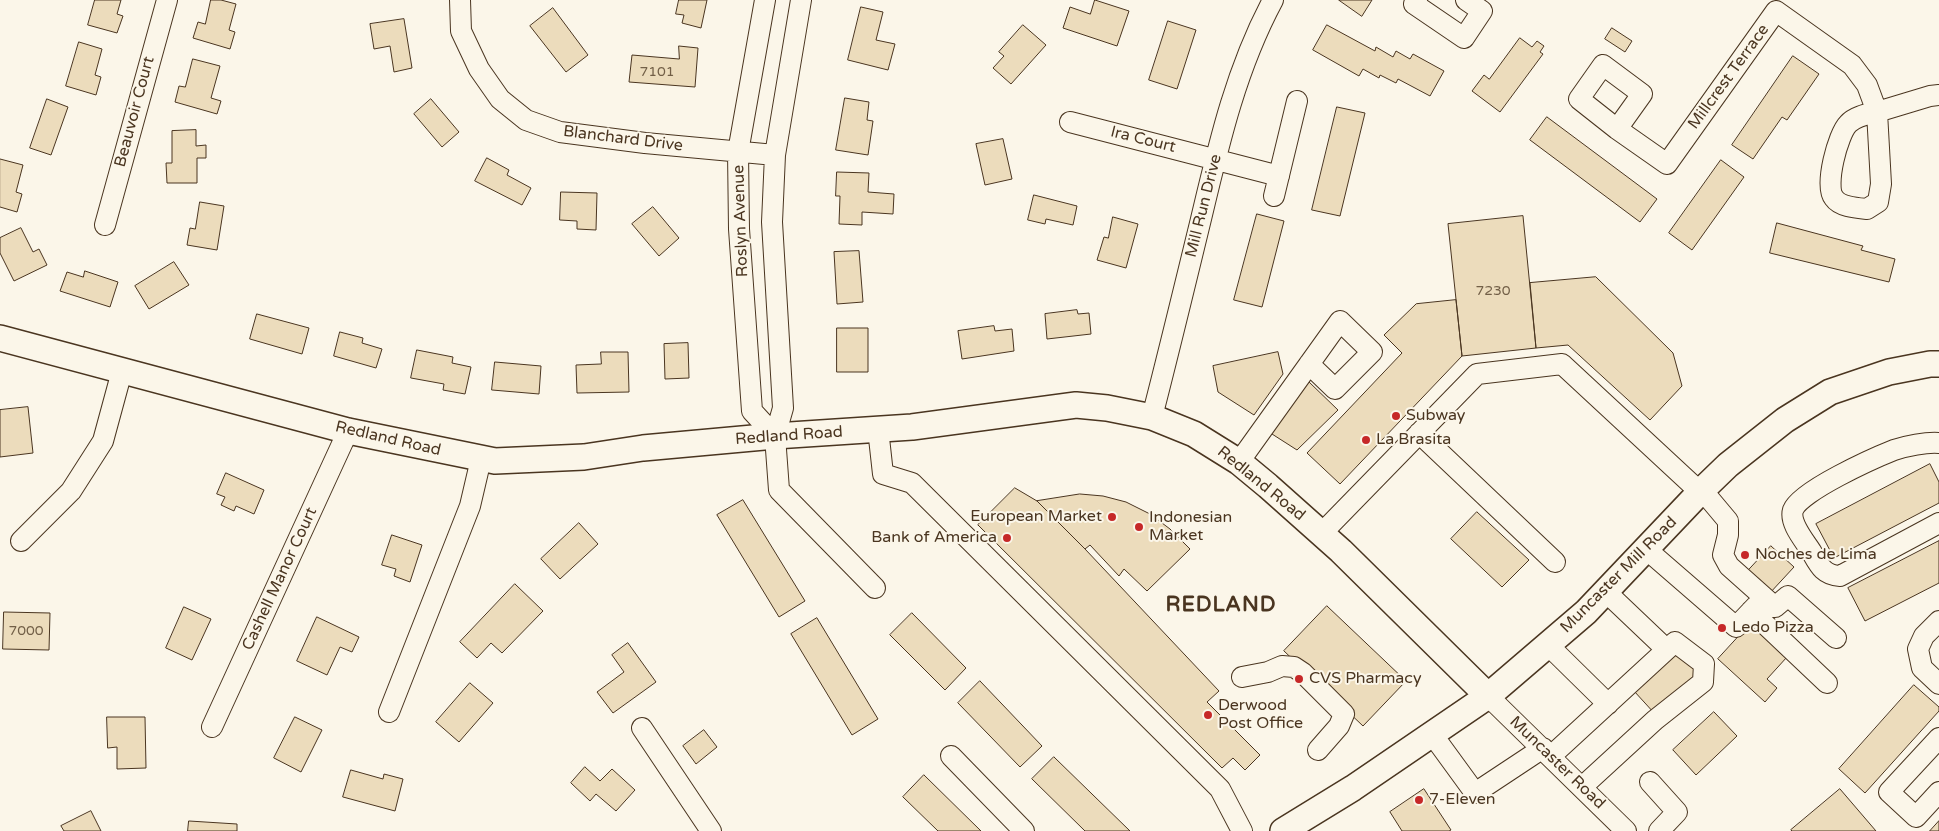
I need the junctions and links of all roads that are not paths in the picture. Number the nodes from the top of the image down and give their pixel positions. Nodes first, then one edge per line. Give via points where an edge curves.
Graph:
1 (167, 0) edge
2 (460, 0) edge
3 (765, 0) edge
4 (801, 0) edge
5 (1273, 0) edge
6 (1417, 0) edge
7 (1466, 0) edge
8 (1939, 95) edge
9 (1297, 101) dead end
10 (1070, 122) dead end
11 (1617, 129) dead end
12 (738, 152) junction
13 (774, 155) junction
14 (1216, 158) junction
15 (1279, 176) junction
16 (1274, 196) dead end
17 (105, 224) dead end
18 (0, 338) edge
19 (1309, 364) dead end
20 (1939, 364) edge
21 (122, 371) junction
22 (1152, 417) junction
23 (878, 429) junction
24 (348, 431) junction
25 (1419, 433) junction
26 (775, 436) junction
27 (1939, 442) edge
28 (481, 459) junction
29 (1239, 462) junction
30 (1701, 491) junction
31 (1939, 523) edge
32 (1321, 534) junction
33 (21, 540) dead end
34 (1646, 549) junction
35 (1555, 562) dead end
36 (875, 588) dead end
37 (1605, 592) junction
38 (1775, 607) junction
39 (1751, 611) junction
40 (1939, 621) edge
41 (1836, 638) dead end
42 (1548, 645) junction
43 (1666, 649) junction
44 (1242, 677) dead end
45 (1827, 683) dead end
46 (1939, 684) edge
47 (1488, 696) junction
48 (1608, 704) junction
49 (389, 712) dead end
50 (212, 727) dead end
51 (642, 728) dead end
52 (1432, 734) junction
53 (1939, 738) edge
54 (1318, 750) dead end
55 (1547, 752) junction
56 (951, 756) dead end
57 (1650, 782) dead end
58 (1582, 787) junction
59 (1939, 792) edge
60 (711, 831) edge
61 (1024, 831) edge
62 (1242, 831) edge
63 (1283, 831) edge
64 (1626, 831) edge
65 (1659, 831) edge

1 - 17 street, Beauvoir Court
2 - 12 street, Blanchard Drive via 461,31 479,70 500,98 526,120 560,132
3 - 12 street, Roslyn Avenue
4 - 13 street, Roslyn Avenue
5 - 14 street, Mill Run Drive via 1236,85
6 - 7 street via 1414,4 1464,38 1482,12
8 - 11 street, Millcrest Terrace via 1877,112 1867,85 1852,65 1776,11 1667,164
9 - 15 street
10 - 14 street, Ira Court
12 - 13 street, Blanchard Drive
12 - 26 street, Roslyn Avenue via 739,229 752,411
13 - 26 street, Roslyn Avenue via 772,222 783,408
14 - 15 street, Ira Court
14 - 22 street, Mill Run Drive
15 - 16 street
18 - 21 main road, Redland Road
19 - 29 street
20 - 30 main road, Muncaster Mill Road via 1889,372 1830,392 1785,420
21 - 24 main road, Redland Road
21 - 33 street via 103,441 71,491
22 - 23 main road, Redland Road via 1076,405
22 - 29 main road, Redland Road via 1194,434
23 - 26 main road, Redland Road
23 - 62 street via 883,474 912,483 1220,789
24 - 28 main road, Redland Road
24 - 50 street, Cashell Manor Court
25 - 30 street via 1476,374 1562,364
25 - 32 street
25 - 35 street
26 - 28 main road, Redland Road via 584,456
26 - 36 street, Roslyn Avenue via 779,490
27 - 31 street via 1895,450 1852,469 1810,493 1792,511 1798,531 1823,571 1832,576 1840,576
28 - 49 street via 470,506
29 - 32 main road, Redland Road
30 - 34 main road, Muncaster Mill Road
30 - 38 street via 1728,521 1723,555 1729,566
32 - 47 main road, Redland Road
34 - 37 main road, Muncaster Mill Road
34 - 39 street via 1736,627
37 - 42 main road, Muncaster Mill Road
37 - 43 street
38 - 39 street via 1756,606
38 - 41 street via 1788,596
39 - 45 street
40 - 46 street via 1924,636 1918,649 1922,668
42 - 47 main road, Muncaster Mill Road
42 - 48 street
43 - 48 street
43 - 58 street via 1675,642 1704,664 1703,682 1654,720
44 - 54 street via 1282,666 1294,667 1303,673 1344,714 1339,726
47 - 52 main road, Muncaster Mill Road
47 - 55 street, Muncaster Road
48 - 55 street
51 - 60 street
52 - 55 street via 1475,793
52 - 63 main road, Muncaster Mill Road
53 - 59 street via 1889,792 1916,817
55 - 58 street, Muncaster Road
56 - 61 street
57 - 65 street via 1677,812
58 - 64 street, Muncaster Road

